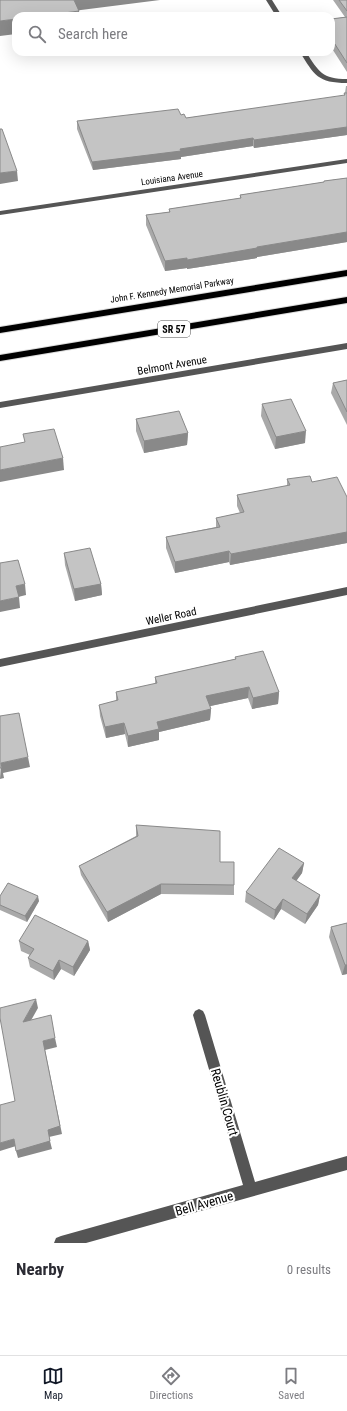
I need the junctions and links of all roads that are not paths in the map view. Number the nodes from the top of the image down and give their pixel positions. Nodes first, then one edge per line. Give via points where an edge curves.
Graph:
1 (269, 0) edge
2 (277, 12) edge
3 (306, 56) edge
4 (347, 81) edge
5 (347, 161) edge
6 (0, 213) edge
7 (347, 273) edge
8 (347, 300) edge
9 (0, 330) edge
10 (347, 346) edge
11 (0, 358) edge
12 (0, 406) edge
13 (347, 591) edge
14 (0, 664) edge
15 (200, 1015) dead end
16 (347, 1163) edge
17 (251, 1190) junction
18 (61, 1243) edge

1 - 2 street
3 - 4 street via 319,77
5 - 6 street, Louisiana Avenue
7 - 9 highway, John F. Kennedy Memorial Parkway
8 - 11 highway, SR 57
10 - 12 street, Belmont Avenue
13 - 14 street, Weller Road
15 - 17 street, Reublin Court
16 - 17 street, Bell Avenue
17 - 18 street, Bell Avenue

